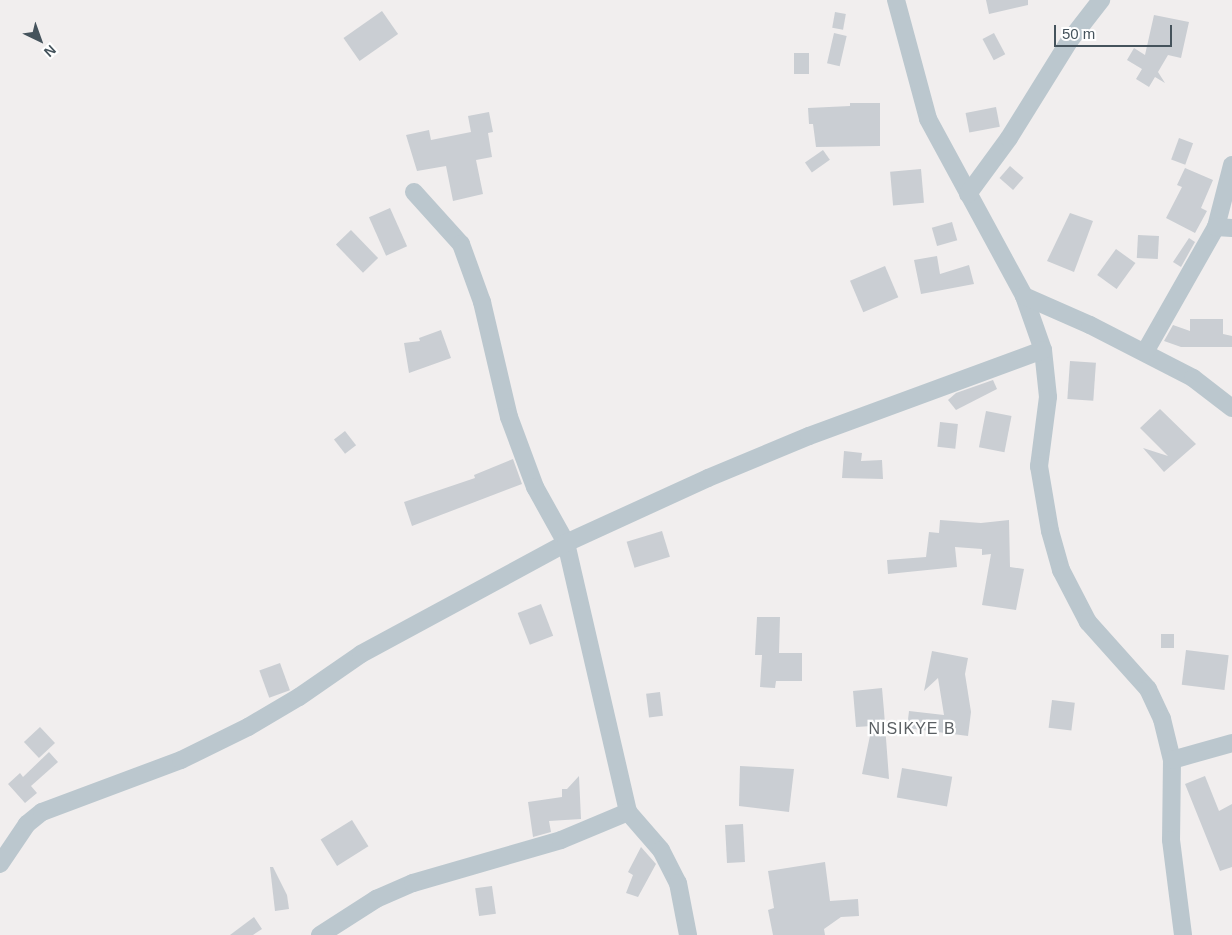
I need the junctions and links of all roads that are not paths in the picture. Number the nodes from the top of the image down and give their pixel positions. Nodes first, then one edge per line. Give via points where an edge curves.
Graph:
1 (896, 0) edge
2 (1101, 0) edge
3 (1232, 165) edge
4 (414, 192) dead end
5 (968, 194) junction
6 (1224, 228) edge
7 (1024, 296) junction
8 (1044, 350) junction
9 (1145, 352) junction
10 (1232, 408) edge
11 (566, 543) junction
12 (1232, 743) edge
13 (1172, 760) junction
14 (628, 812) junction
15 (0, 864) edge
16 (320, 935) edge
17 (688, 935) edge
18 (1183, 935) edge

1 - 5 street via 928,119
2 - 5 street via 1070,40 1009,138
3 - 6 street
4 - 11 street via 461,244 482,302 509,417 536,487
5 - 7 street
6 - 9 street
7 - 8 street
7 - 9 street
8 - 11 street via 809,436
8 - 13 street via 1048,397 1039,466 1050,531 1061,570 1088,622 1148,690 1162,719
9 - 10 street via 1194,378
11 - 14 street
11 - 15 street via 361,654 300,697 248,727 181,760 42,812 27,824
12 - 13 street
13 - 18 street via 1171,840
14 - 16 street via 562,840 413,883 376,899
14 - 17 street via 661,850 678,882

